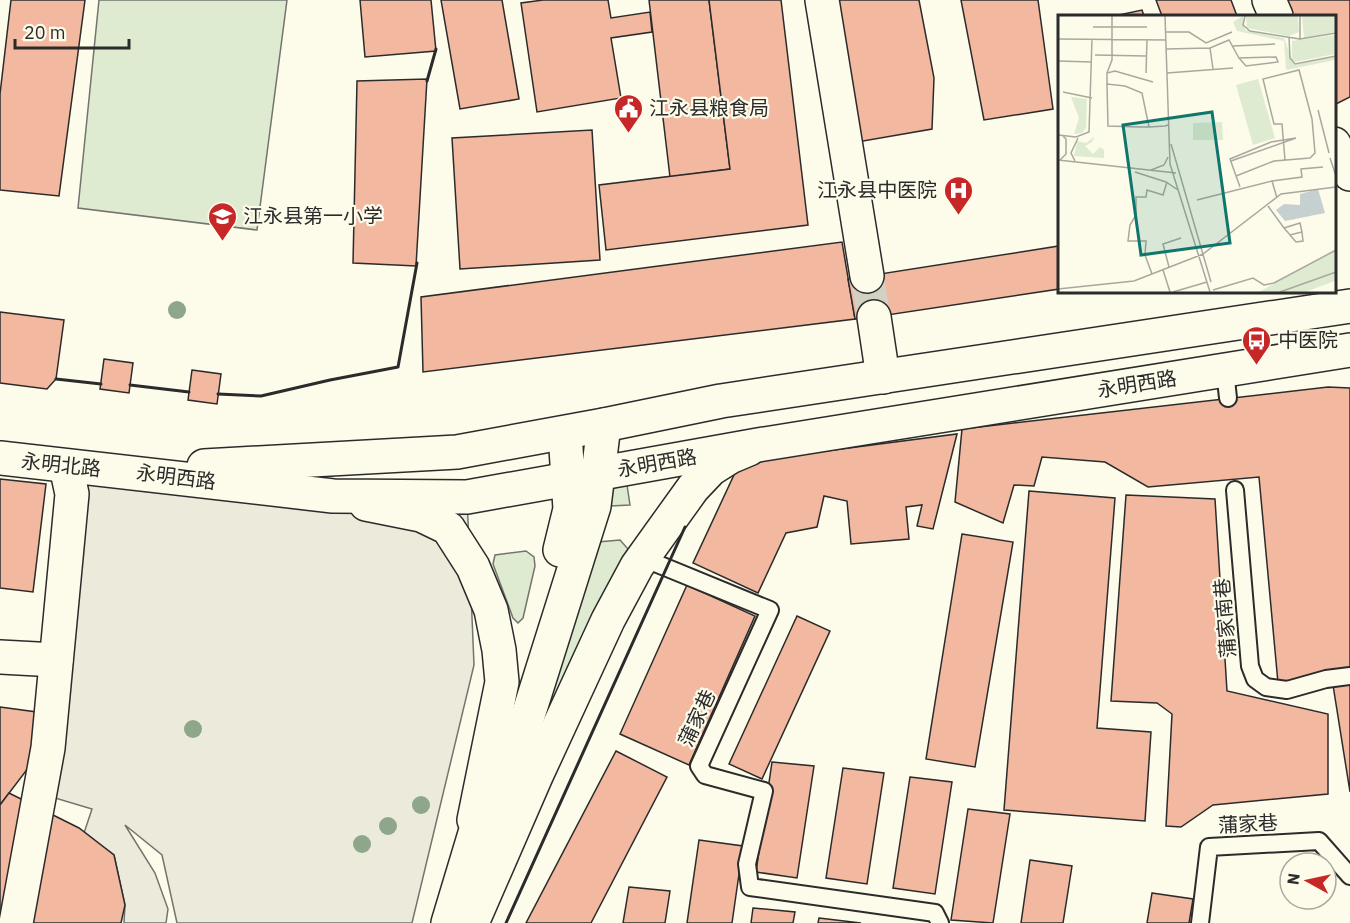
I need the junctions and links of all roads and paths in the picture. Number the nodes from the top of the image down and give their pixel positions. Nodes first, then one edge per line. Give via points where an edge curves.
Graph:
1 (822, 0) edge
2 (1269, 0) edge
3 (1276, 15) edge
4 (1335, 146) edge
5 (1350, 174) edge
6 (867, 276) tunnel mouth
7 (1350, 306) edge
8 (874, 317) tunnel mouth
9 (1350, 350) edge
10 (883, 377) junction
11 (604, 425) junction
12 (565, 433) junction
13 (758, 445) junction
14 (0, 458) edge
15 (66, 466) junction
16 (122, 471) junction
17 (584, 476) junction
18 (1235, 490) dead end
19 (317, 495) junction
20 (643, 558) junction
21 (0, 657) edge
22 (56, 660) junction
23 (1350, 676) edge
24 (464, 870) junction
25 (1350, 876) edge
26 (16, 923) edge
27 (448, 923) edge
28 (463, 923) edge
29 (472, 923) edge
30 (940, 923) edge
31 (1200, 923) edge

1 - 6 main road
2 - 3 main road
4 - 5 main road
7 - 10 main road, 永明西路
8 - 10 main road
9 - 13 main road, 永明西路 via 1227,384
10 - 11 main road, 永明西路 via 721,401
11 - 12 main road, 永明西路
11 - 17 main road
12 - 16 main road, 永明西路 via 457,452
12 - 17 main road
13 - 17 main road, 永明西路
13 - 20 main road via 711,469
14 - 15 main road, 永明北路
15 - 16 main road, 永明北路
15 - 22 main road via 72,494
16 - 19 main road, 永明西路
17 - 19 main road, 永明西路 via 467,497
17 - 24 main road via 570,509
17 - 28 main road via 592,514
18 - 23 lane, 蒲家南巷 via 1255,680 1266,687 1287,690
19 - 24 main road via 421,515 448,528 473,567 491,610 502,682
20 - 29 main road via 599,641
20 - 30 lane, 蒲家巷 via 770,610 699,766 705,775 764,791 747,864 750,887 934,913
21 - 22 main road
22 - 26 main road via 48,748
24 - 27 main road
25 - 31 lane, 蒲家巷 via 1319,841 1209,847

